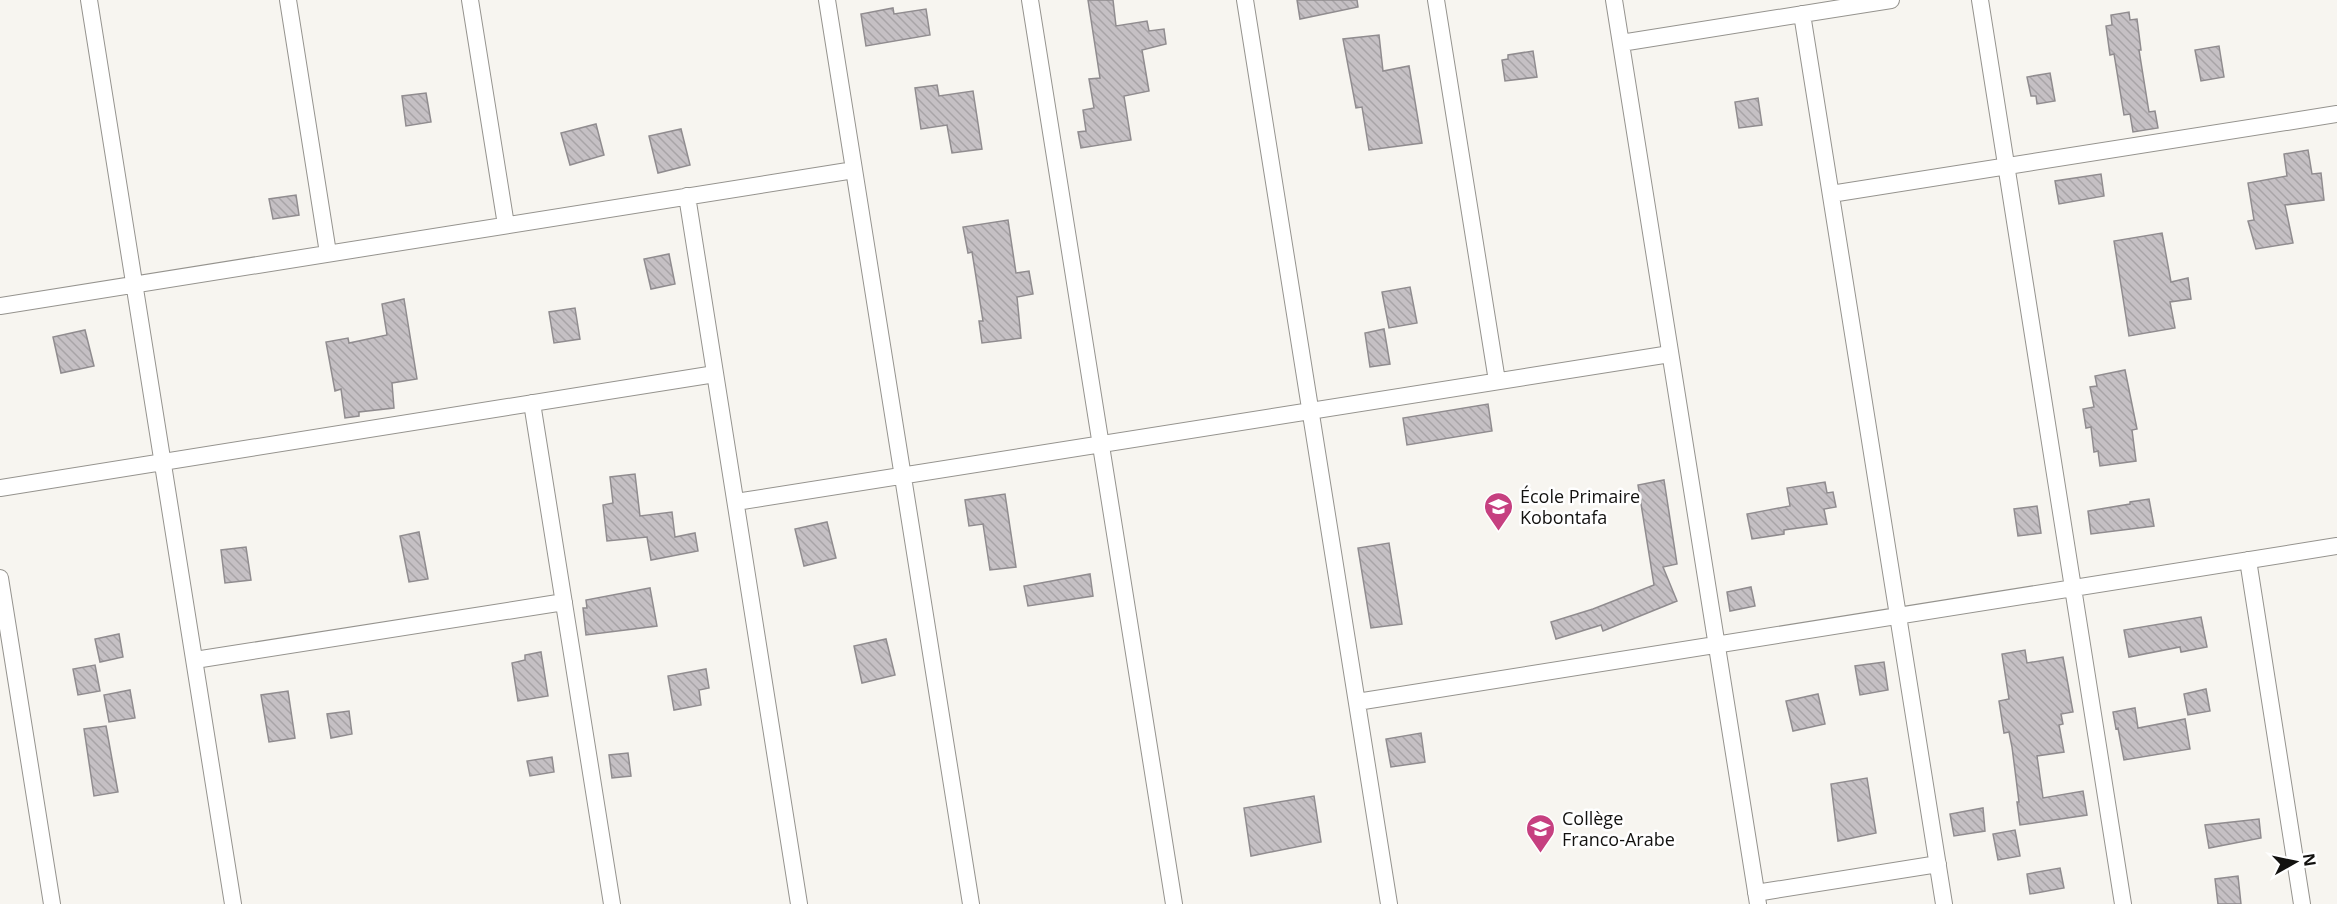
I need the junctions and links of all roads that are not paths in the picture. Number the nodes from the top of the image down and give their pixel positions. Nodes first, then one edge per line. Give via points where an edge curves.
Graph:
1 (89, 0) edge
2 (288, 0) edge
3 (470, 0) edge
4 (827, 0) edge
5 (1030, 0) edge
6 (1245, 0) edge
7 (1436, 0) edge
8 (1614, 0) edge
9 (1891, 0) edge
10 (1980, 0) edge
11 (1803, 14) junction
12 (1621, 43) junction
13 (2337, 114) edge
14 (2006, 166) junction
15 (854, 170) junction
16 (1831, 194) junction
17 (687, 196) junction
18 (506, 225) junction
19 (328, 253) junction
20 (135, 284) junction
21 (0, 306) edge
22 (1670, 354) junction
23 (715, 374) junction
24 (1497, 381) junction
25 (532, 403) junction
26 (1310, 411) junction
27 (1101, 444) junction
28 (163, 462) junction
29 (902, 476) junction
30 (0, 488) edge
31 (736, 502) junction
32 (2337, 546) edge
33 (2247, 560) junction
34 (0, 578) edge
35 (2073, 588) junction
36 (564, 602) junction
37 (1898, 616) junction
38 (1716, 644) junction
39 (195, 660) junction
40 (1356, 702) junction
41 (1938, 864) junction
42 (1757, 899) edge
43 (52, 904) edge
44 (233, 904) edge
45 (612, 904) edge
46 (800, 904) edge
47 (971, 904) edge
48 (1174, 904) edge
49 (1389, 904) edge
50 (1944, 904) edge
51 (2123, 904) edge
52 (2302, 904) edge

1 - 20 street
2 - 19 street
3 - 18 street
4 - 15 street
5 - 27 street
6 - 26 street
7 - 24 street
8 - 12 street
9 - 11 street
10 - 14 street
11 - 12 street
11 - 16 street
12 - 22 street
13 - 14 street
14 - 16 street
14 - 35 street
15 - 17 street
15 - 29 street
16 - 37 street
17 - 18 street
17 - 23 street
18 - 19 street
19 - 20 street
20 - 21 street
20 - 28 street
22 - 24 street
22 - 38 street
23 - 25 street
23 - 31 street
24 - 26 street
25 - 28 street
25 - 36 street
26 - 27 street
26 - 40 street
27 - 29 street
27 - 48 street
28 - 30 street
28 - 39 street
29 - 31 street
29 - 47 street
31 - 46 street
32 - 33 street
33 - 35 street
33 - 52 street
34 - 43 street
35 - 37 street
35 - 51 street
36 - 39 street
36 - 45 street
37 - 38 street
37 - 41 street
38 - 40 street
38 - 42 street
39 - 44 street
40 - 49 street
41 - 42 street
41 - 50 street

